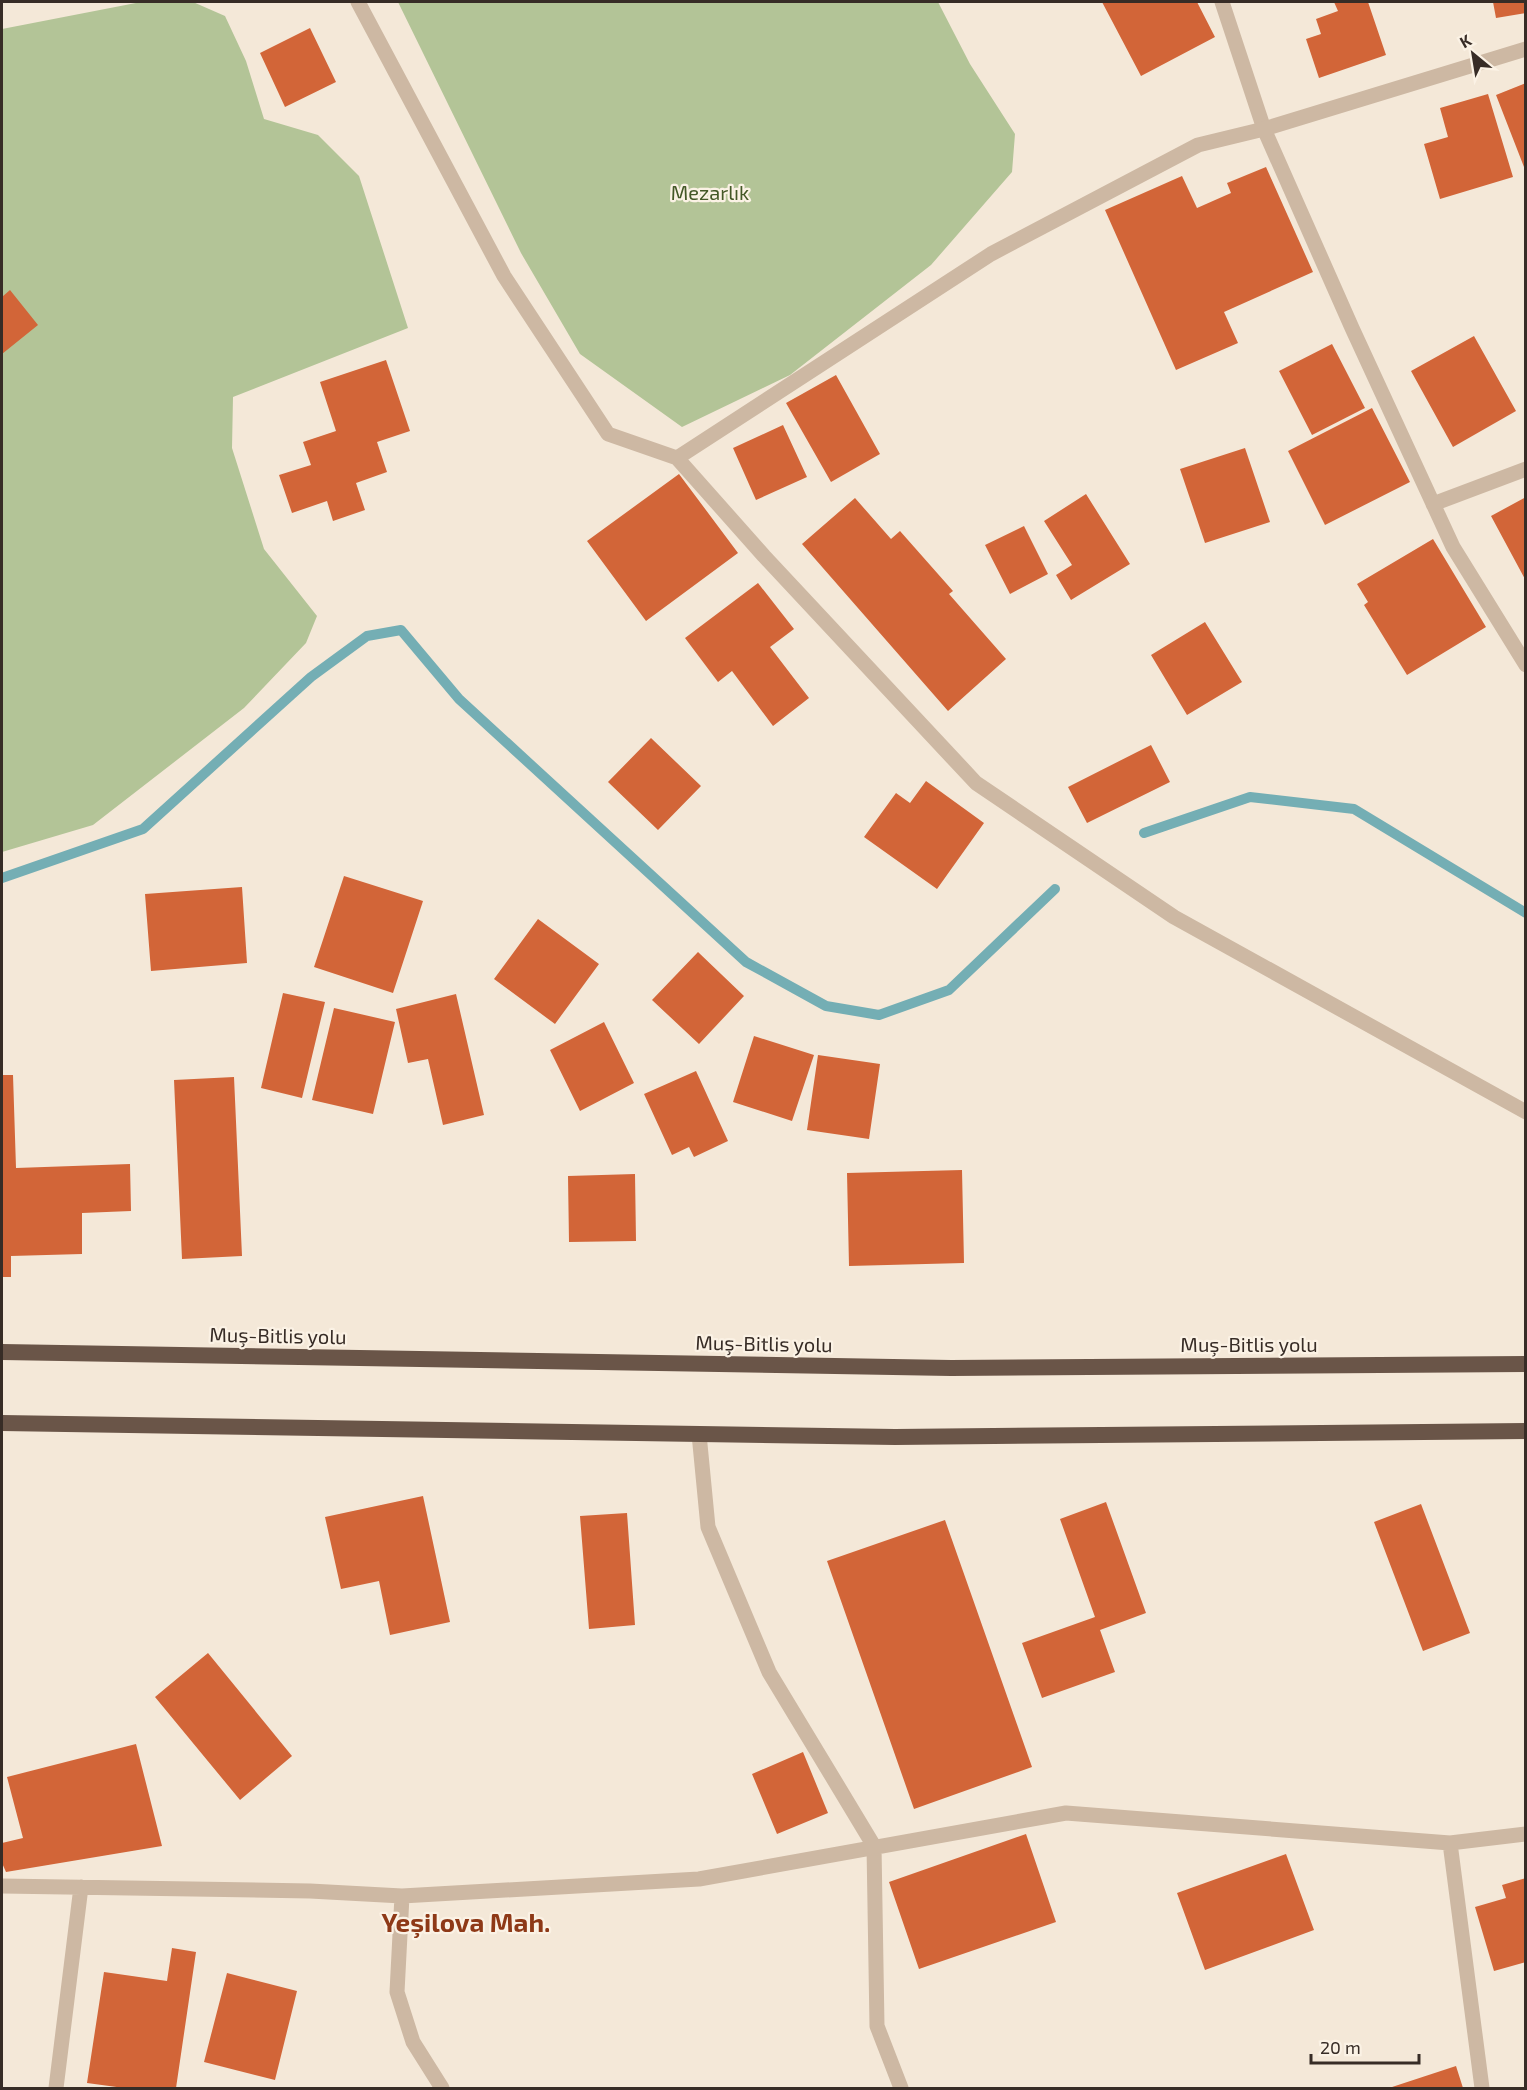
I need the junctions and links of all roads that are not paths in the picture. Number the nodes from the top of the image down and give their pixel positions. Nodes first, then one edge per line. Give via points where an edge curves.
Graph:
1 (358, 2) edge
2 (1222, 2) edge
3 (1526, 50) edge
4 (1264, 129) junction
5 (677, 458) junction
6 (1526, 469) edge
7 (1433, 504) junction
8 (1526, 665) edge
9 (1526, 1112) edge
10 (2, 1352) edge
11 (1526, 1364) edge
12 (2, 1423) edge
13 (1526, 1431) edge
14 (699, 1434) junction
15 (1526, 1834) edge
16 (1450, 1843) junction
17 (874, 1846) junction
18 (2, 1886) edge
19 (81, 1887) junction
20 (402, 1896) junction
21 (56, 2088) edge
22 (442, 2088) edge
23 (901, 2088) edge
24 (1482, 2088) edge

1 - 5 street via 504,276 608,434
2 - 4 street
3 - 4 street
4 - 5 street via 1198,145 991,254
4 - 7 street
5 - 9 street via 976,783 1174,917
6 - 7 street
7 - 8 street via 1453,547
10 - 11 highway, Muş-Bitlis yolu via 951,1368
12 - 14 highway
13 - 14 highway via 895,1437
14 - 17 street via 708,1527 769,1672
15 - 16 street
16 - 17 street via 1066,1813
16 - 24 street
17 - 20 street via 699,1879
17 - 23 street via 877,2026
18 - 19 street
19 - 20 street
19 - 21 street
20 - 22 street via 397,1992 413,2042

